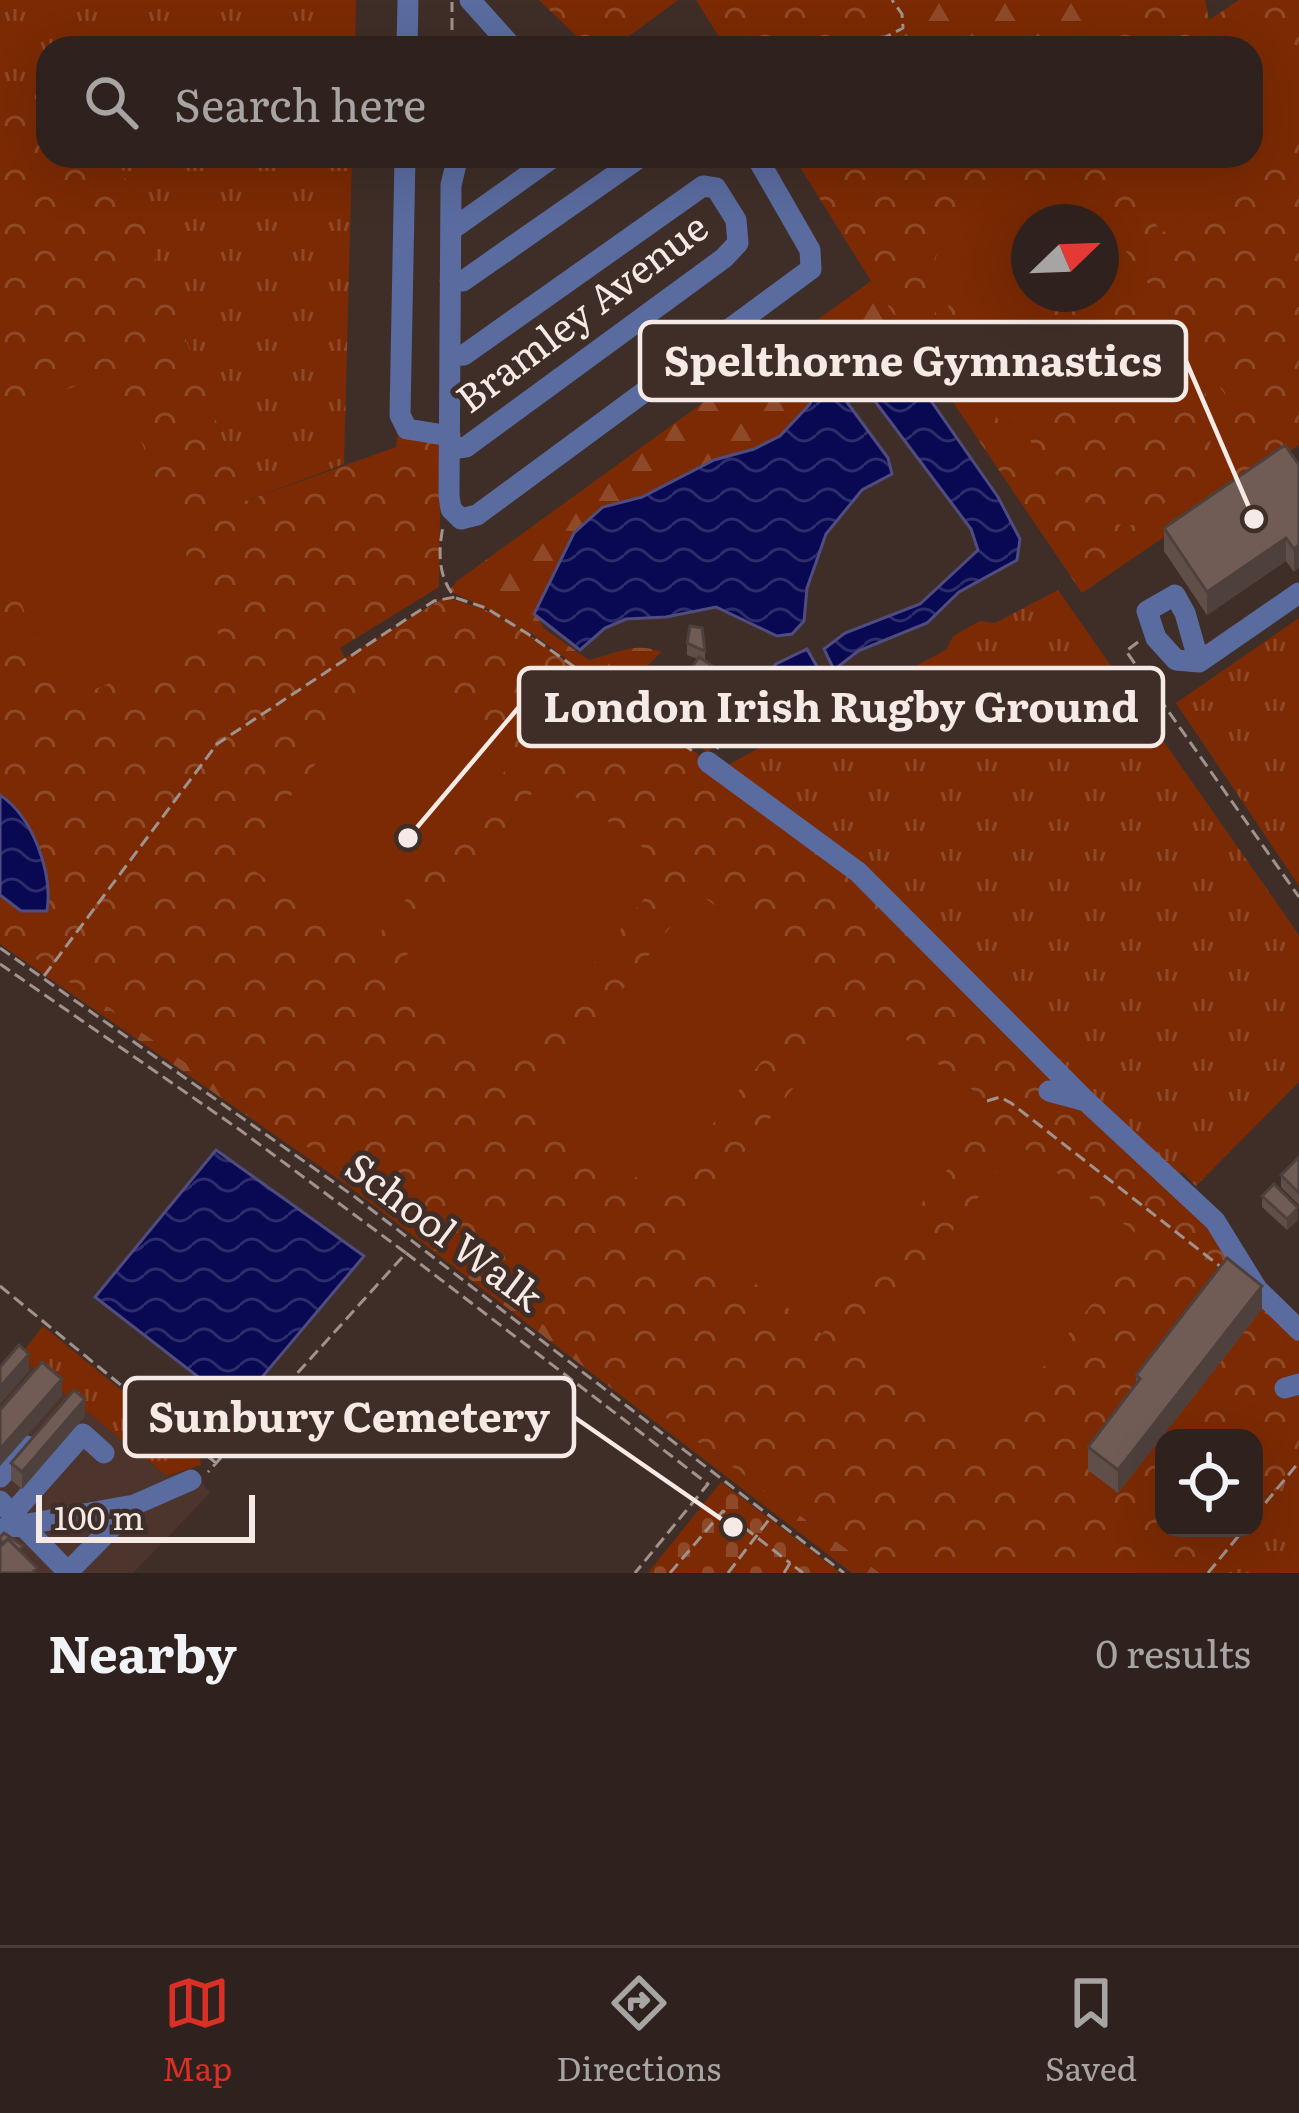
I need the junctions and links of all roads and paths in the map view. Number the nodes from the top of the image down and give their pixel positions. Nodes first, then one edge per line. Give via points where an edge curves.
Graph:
1 (408, 0) edge
2 (452, 0) edge
3 (470, 0) edge
4 (892, 0) edge
5 (407, 36) edge
6 (452, 36) edge
7 (502, 36) edge
8 (887, 36) edge
9 (405, 168) edge
10 (452, 168) edge
11 (538, 168) edge
12 (624, 168) edge
13 (762, 168) edge
14 (451, 230) junction
15 (451, 281) junction
16 (450, 356) junction
17 (450, 443) junction
18 (449, 496) junction
19 (1299, 593) edge
20 (454, 597) junction
21 (1154, 632) junction
22 (1199, 662) junction
23 (662, 678) dead end
24 (714, 714) junction
25 (722, 741) junction
26 (708, 762) junction
27 (1299, 897) edge
28 (0, 948) edge
29 (0, 964) edge
30 (42, 978) junction
31 (1049, 1090) dead end
32 (988, 1101) dead end
33 (1086, 1101) junction
34 (406, 1253) junction
35 (1227, 1275) edge
36 (0, 1286) edge
37 (1299, 1330) edge
38 (40, 1431) edge
39 (104, 1453) dead end
40 (1299, 1462) edge
41 (218, 1464) junction
42 (0, 1477) edge
43 (190, 1480) joint
44 (134, 1505) junction
45 (1263, 1506) edge
46 (9, 1517) edge
47 (771, 1517) junction
48 (756, 1537) junction
49 (1238, 1537) edge
50 (790, 1563) junction
51 (68, 1573) edge
52 (635, 1573) edge
53 (670, 1573) edge
54 (728, 1573) edge
55 (784, 1573) edge
56 (803, 1573) edge
57 (844, 1573) edge
58 (1208, 1573) edge

1 - 5 lane
2 - 6 path
3 - 7 lane
4 - 8 path via 902,28
9 - 17 lane via 401,422
10 - 14 lane
11 - 14 lane
12 - 15 lane via 463,281
13 - 18 lane via 812,261 803,275 477,515 461,519
14 - 15 lane
15 - 16 lane
16 - 17 lane
16 - 17 lane, Bramley Avenue via 464,356 703,186 716,188 736,220 738,243 724,258 466,447
17 - 18 lane
18 - 20 path via 441,568
19 - 22 lane
20 - 26 path via 528,634
20 - 30 path via 434,601 217,744
21 - 22 lane via 1176,660
21 - 22 lane via 1147,611 1175,595
21 - 27 path via 1126,651
23 - 24 path
24 - 25 path
24 - 25 path via 737,688 757,695 758,712
25 - 26 path
26 - 33 lane via 858,872
28 - 30 path, School Walk
29 - 34 path
30 - 47 path, School Walk via 356,1197
31 - 33 lane
32 - 35 path via 1011,1103
33 - 37 lane via 1215,1221 1257,1289
34 - 41 path
34 - 52 path via 707,1484
36 - 41 path
38 - 42 lane
39 - 46 lane via 83,1434
40 - 45 path
41 - 43 path
43 - 44 lane
44 - 46 lane
44 - 51 lane
46 - 51 lane
47 - 48 path
47 - 57 path, School Walk
48 - 50 path
48 - 53 path via 723,1511
48 - 54 path
49 - 58 path
50 - 55 path
50 - 56 path

